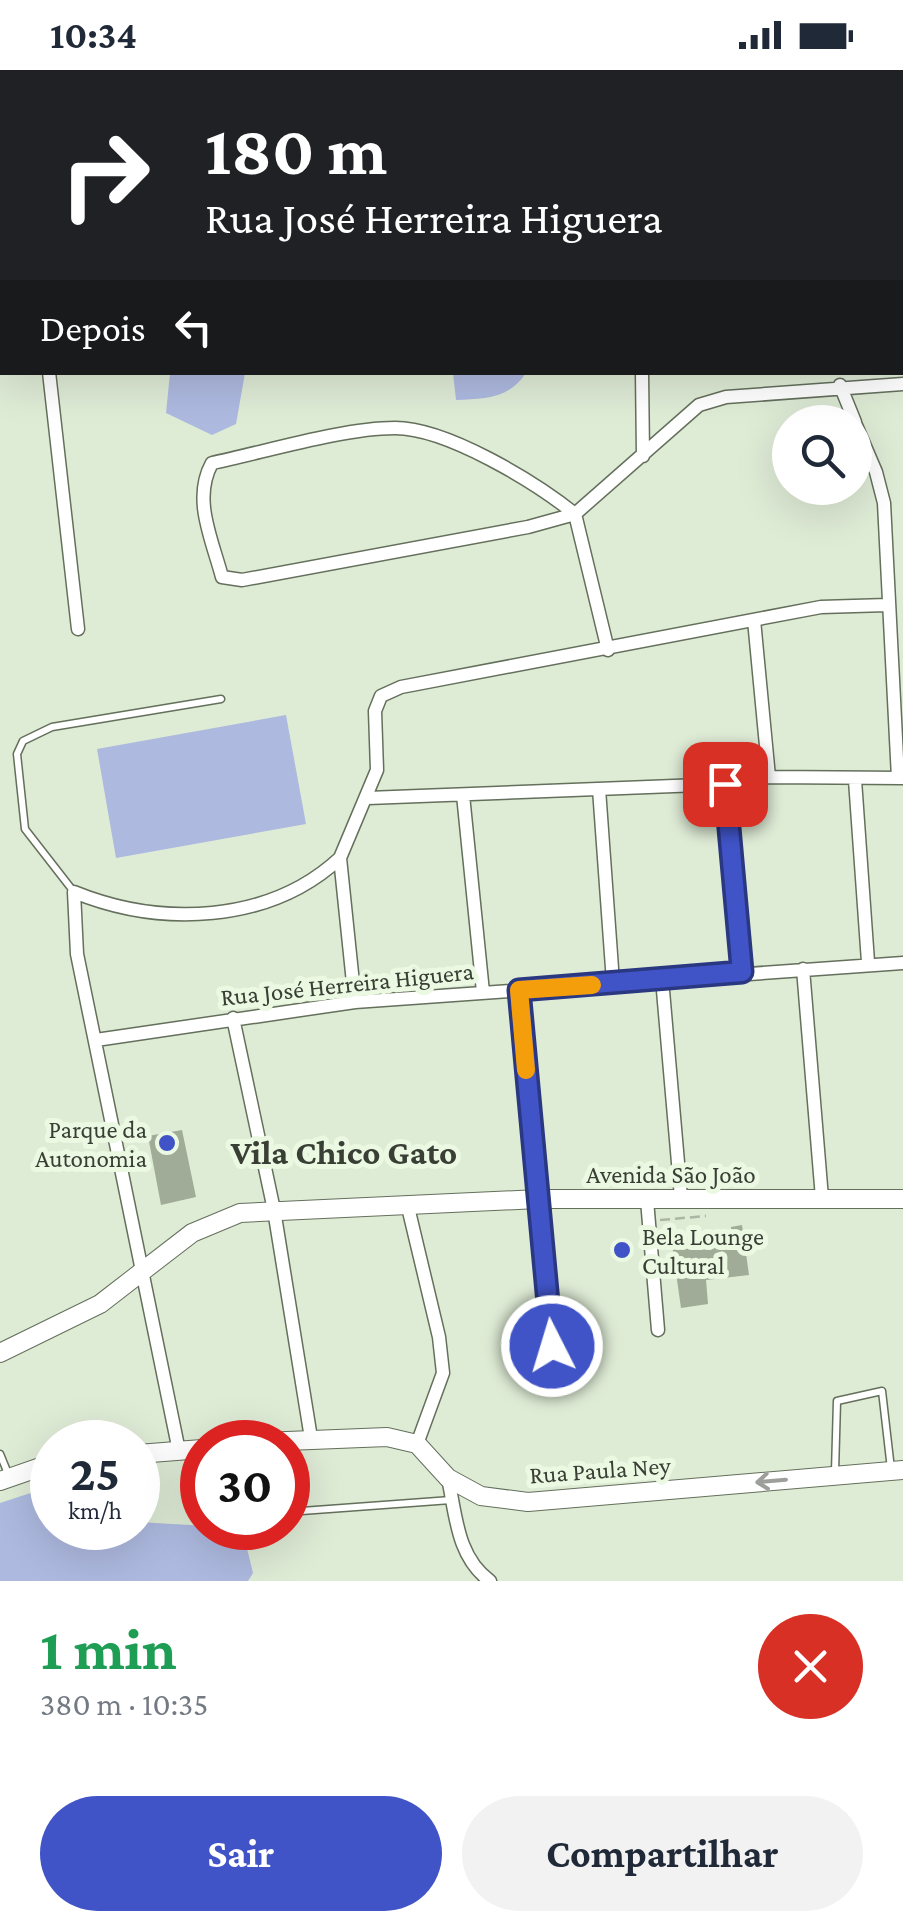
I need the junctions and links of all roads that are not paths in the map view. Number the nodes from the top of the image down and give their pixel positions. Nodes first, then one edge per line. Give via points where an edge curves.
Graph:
1 (49, 375) edge
2 (642, 375) edge
3 (903, 384) edge
4 (840, 385) junction
5 (848, 405) edge
6 (642, 456) junction
7 (872, 463) edge
8 (574, 514) junction
9 (887, 605) junction
10 (754, 620) junction
11 (78, 629) dead end
12 (608, 650) junction
13 (221, 699) dead end
14 (770, 777) junction
15 (900, 778) edge
16 (855, 780) junction
17 (725, 784) junction
18 (599, 790) junction
19 (462, 795) junction
20 (368, 798) junction
21 (340, 858) junction
22 (74, 892) junction
23 (868, 962) junction
24 (903, 963) edge
25 (803, 970) junction
26 (742, 972) junction
27 (662, 979) junction
28 (614, 982) junction
29 (519, 990) junction
30 (483, 992) junction
31 (355, 1002) junction
32 (233, 1018) junction
33 (96, 1040) junction
34 (680, 1198) junction
35 (822, 1198) junction
36 (538, 1199) junction
37 (903, 1199) edge
38 (647, 1200) junction
39 (406, 1203) junction
40 (274, 1210) junction
41 (142, 1274) junction
42 (658, 1330) dead end
43 (552, 1346) dead end
44 (0, 1353) edge
45 (311, 1438) joint
46 (417, 1444) junction
47 (179, 1451) joint
48 (160, 1452) edge
49 (0, 1454) edge
50 (897, 1470) edge
51 (30, 1471) edge
52 (836, 1475) junction
53 (448, 1478) junction
54 (5, 1479) edge
55 (452, 1500) junction
56 (310, 1510) edge
57 (490, 1581) edge

1 - 11 street
2 - 6 street
3 - 4 street
4 - 5 street
4 - 6 street via 726,396 698,405
6 - 8 street
7 - 9 street via 884,503
8 - 8 street via 546,490 426,431 393,428 212,463 202,481 222,577 242,580
8 - 12 street
9 - 10 street via 821,607
9 - 15 street
10 - 12 street
10 - 14 street
12 - 20 street via 401,687 382,696 375,711 377,770
13 - 22 lane via 52,727 23,741 17,754 25,829
14 - 16 street
14 - 17 street
15 - 16 street
16 - 23 street
17 - 18 street
17 - 26 street
18 - 19 street
18 - 28 street
19 - 20 street
19 - 30 street
20 - 21 street
21 - 22 street via 289,892 220,913 161,915
21 - 31 street
22 - 33 street via 77,954
23 - 24 street, Rua José Herreira Higuera
23 - 25 street, Rua José Herreira Higuera
25 - 26 street, Rua José Herreira Higuera
25 - 35 street
26 - 27 street, Rua José Herreira Higuera
27 - 28 street, Rua José Herreira Higuera
27 - 34 street
28 - 29 street, Rua José Herreira Higuera
29 - 30 street, Rua José Herreira Higuera
29 - 36 street
30 - 31 street, Rua José Herreira Higuera
31 - 32 street, Rua José Herreira Higuera
32 - 33 street, Rua José Herreira Higuera
32 - 40 street
33 - 41 street
34 - 35 main road, Avenida São João
34 - 38 main road, Avenida São João
35 - 37 main road, Avenida São João
36 - 38 main road, Avenida São João
36 - 39 main road, Avenida São João
36 - 43 street
38 - 42 street
39 - 40 main road, Avenida São João
39 - 46 street via 443,1374
40 - 41 main road, Avenida São João via 192,1233
40 - 45 street
41 - 44 main road, Avenida São João via 100,1304
41 - 47 street
45 - 46 main road via 388,1437
46 - 53 main road, Rua Paula Ney
47 - 48 main road
49 - 54 lane
50 - 52 main road, Rua Paula Ney
50 - 52 lane via 882,1392 836,1401
51 - 54 main road
52 -> 53 main road, Rua Paula Ney via 528,1502 482,1496
53 - 55 street
55 - 56 lane
55 - 57 street via 470,1562

